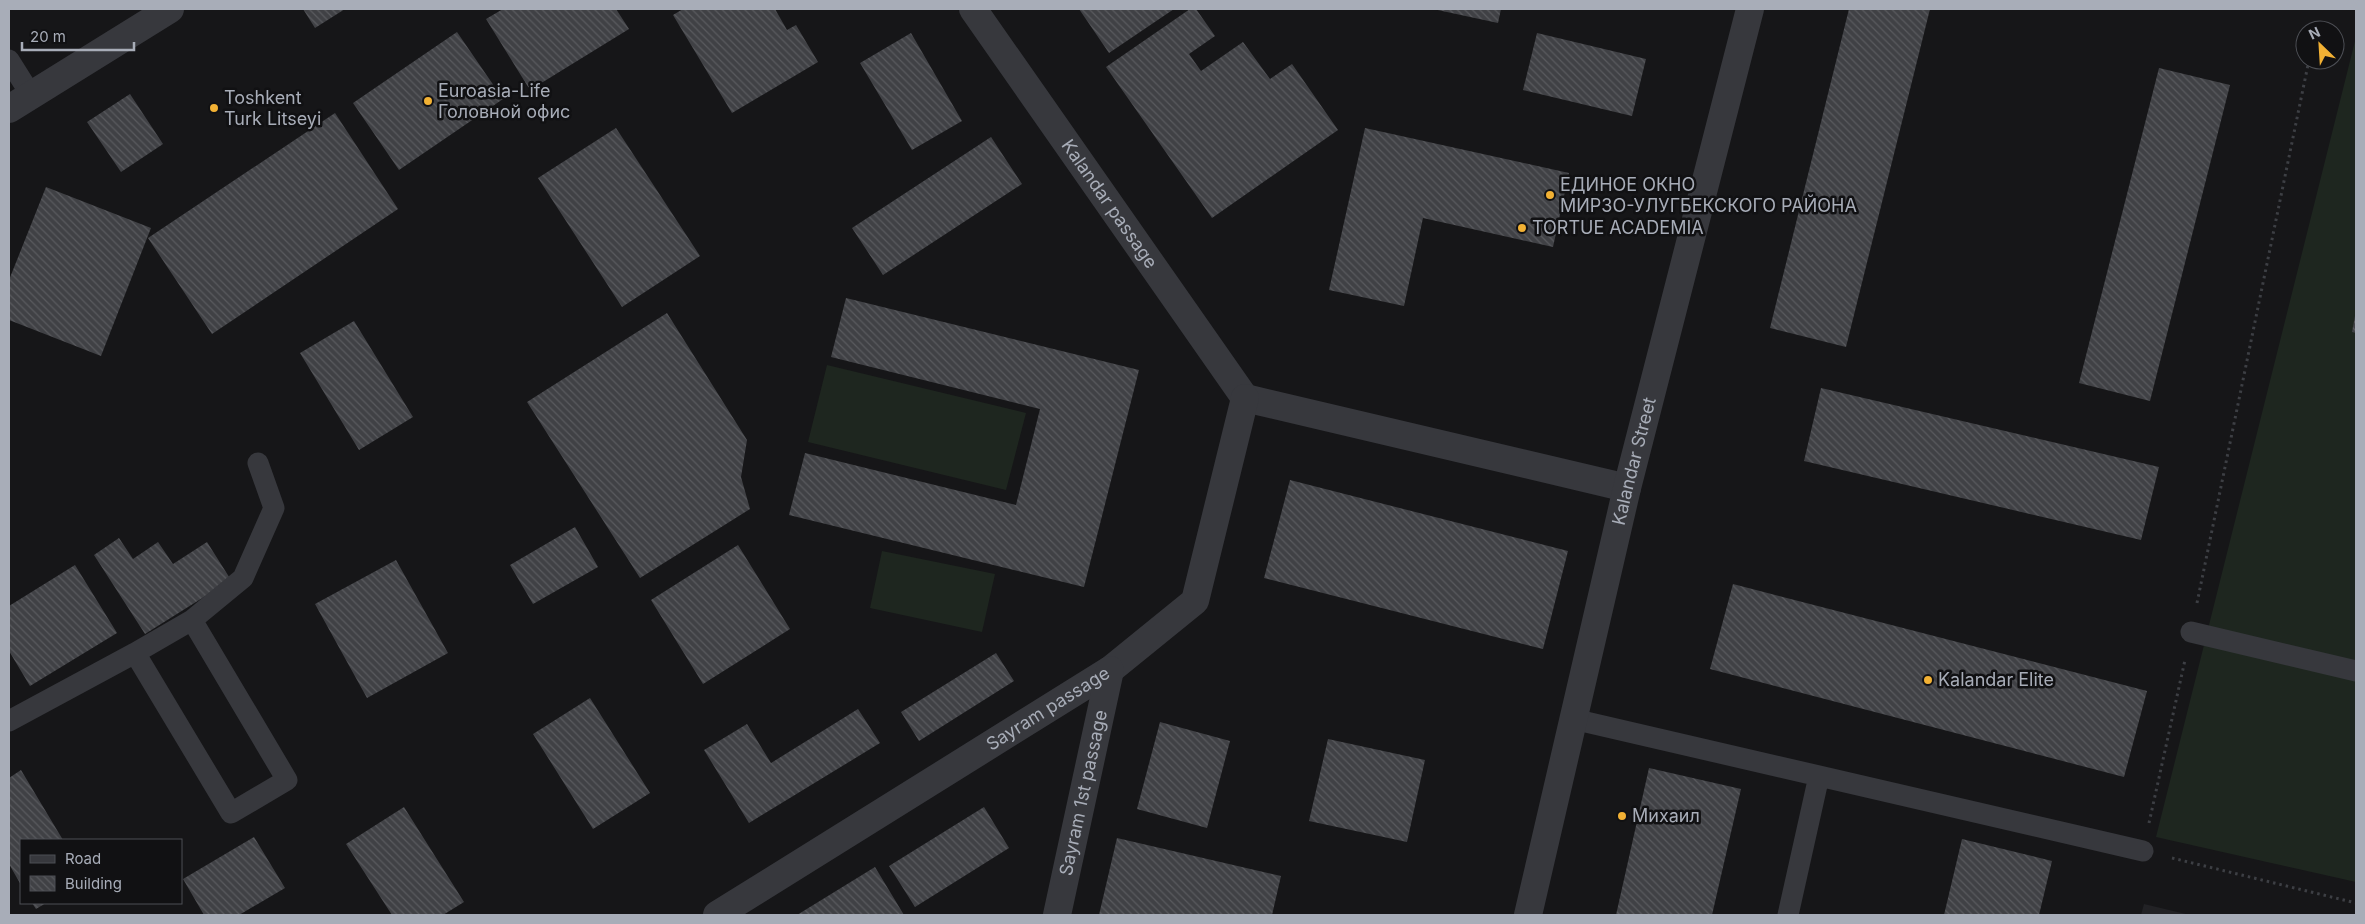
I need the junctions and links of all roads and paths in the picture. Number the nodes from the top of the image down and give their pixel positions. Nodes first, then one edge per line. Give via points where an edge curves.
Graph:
1 (170, 9) edge
2 (973, 9) edge
3 (1750, 9) edge
4 (9, 60) edge
5 (2307, 70) edge
6 (20, 102) edge
7 (1245, 398) junction
8 (258, 463) dead end
9 (1627, 488) junction
10 (192, 620) junction
11 (2191, 632) junction
12 (135, 653) junction
13 (1110, 670) junction
14 (2356, 671) edge
15 (1573, 719) junction
16 (9, 721) edge
17 (1819, 776) junction
18 (2143, 850) junction
19 (2356, 903) edge
20 (717, 915) edge
21 (1057, 915) edge
22 (1528, 915) edge
23 (1788, 915) edge

1 - 6 street
2 - 7 street, Kalandar passage
3 - 9 street, Kalandar Street
4 - 6 lane
5 - 11 path
7 - 9 street
7 - 13 street, Sayram passage via 1195,601
8 - 10 lane via 274,508 243,578
9 - 15 street, Kalandar Street
10 - 12 lane
10 - 12 lane via 287,780 231,813
11 - 14 lane
11 - 18 path
12 - 16 lane
13 - 20 street, Sayram passage
13 - 21 street, Sayram 1st passage
15 - 17 lane
15 - 22 street, Kalandar Street
17 - 18 lane
17 - 23 lane
18 - 19 path

